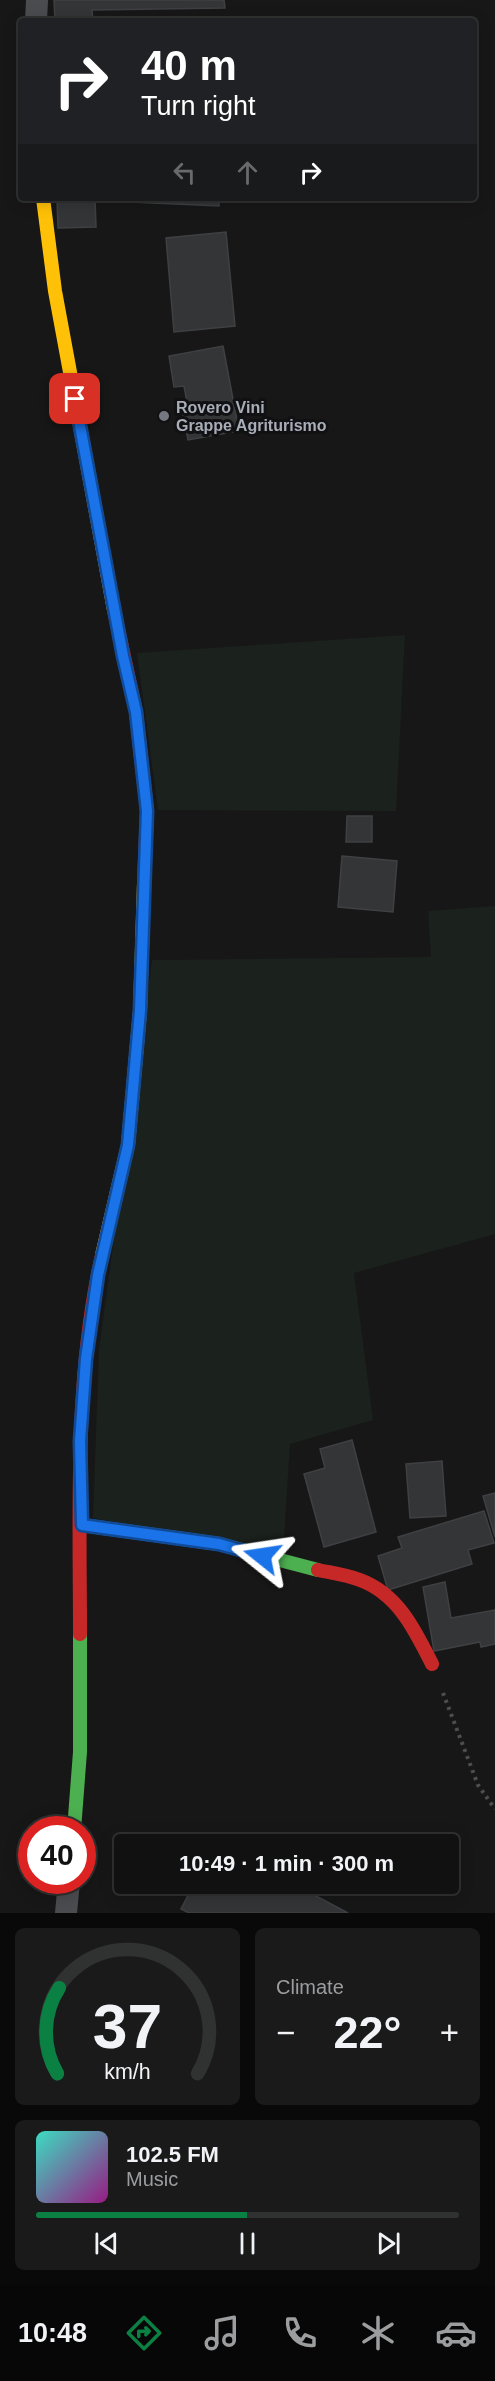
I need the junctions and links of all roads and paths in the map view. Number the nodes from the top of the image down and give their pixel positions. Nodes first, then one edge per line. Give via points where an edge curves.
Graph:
1 (37, 0) edge
2 (36, 18) edge
3 (43, 201) edge
4 (82, 1525) junction
5 (432, 1664) joint
6 (495, 1809) edge
7 (75, 1816) edge
8 (68, 1894) edge
9 (66, 1913) edge

1 - 2 street
3 - 4 street via 55,291 136,712 147,811 140,1011 128,1145 98,1275 86,1359 80,1441
4 - 5 street via 219,1544 359,1580 379,1589 396,1604 412,1624
4 - 7 street via 80,1752
5 - 6 path via 478,1785
8 - 9 street

